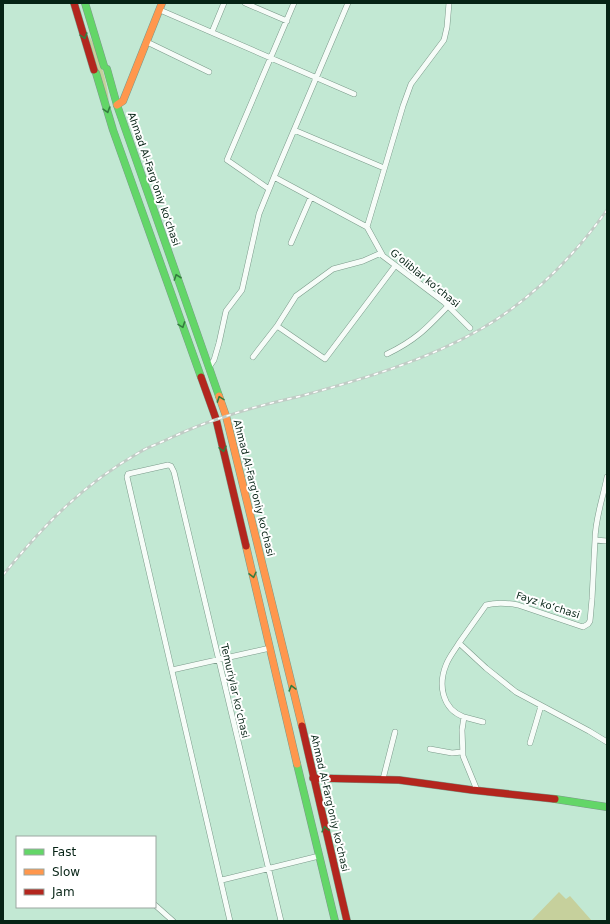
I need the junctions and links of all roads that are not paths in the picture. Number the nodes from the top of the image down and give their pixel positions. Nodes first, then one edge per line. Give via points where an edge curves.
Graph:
1 (74, 3) edge
2 (85, 3) edge
3 (224, 3) edge
4 (246, 3) edge
5 (294, 3) edge
6 (348, 3) edge
7 (448, 3) edge
8 (161, 6) edge
9 (287, 21) junction
10 (212, 32) junction
11 (146, 42) junction
12 (272, 58) junction
13 (209, 72) dead end
14 (316, 77) junction
15 (354, 94) dead end
16 (117, 104) junction
17 (294, 130) junction
18 (384, 168) junction
19 (274, 176) junction
20 (269, 189) junction
21 (311, 197) junction
22 (367, 227) junction
23 (160, 229) junction
24 (150, 234) junction
25 (291, 242) dead end
26 (381, 253) junction
27 (395, 266) junction
28 (448, 306) junction
29 (276, 326) junction
30 (470, 328) dead end
31 (387, 354) dead end
32 (253, 357) dead end
33 (209, 368) junction
34 (607, 477) edge
35 (595, 540) junction
36 (607, 541) edge
37 (459, 643) junction
38 (270, 648) junction
39 (218, 658) junction
40 (172, 670) junction
41 (297, 704) junction
42 (541, 706) junction
43 (283, 708) junction
44 (464, 717) junction
45 (483, 722) dead end
46 (395, 732) dead end
47 (607, 742) edge
48 (530, 743) dead end
49 (430, 749) dead end
50 (462, 752) junction
51 (313, 778) junction
52 (383, 779) junction
53 (477, 790) junction
54 (607, 807) edge
55 (319, 856) junction
56 (268, 869) junction
57 (222, 880) junction
58 (156, 906) edge
59 (173, 921) edge
60 (230, 921) edge
61 (281, 921) edge
62 (335, 921) edge
63 (347, 921) edge

1 -> 24 main road, Ahmad Al-Farg'oniy ko'chasi
2 - 16 main road, Ahmad Al-Farg'oniy ko'chasi
3 - 10 street
4 - 9 street
5 - 9 street
6 - 14 street
7 - 18 street via 448,27 444,40 411,84
8 - 10 street
8 - 11 main road
9 - 12 street
10 - 12 street
11 - 13 street
11 - 16 main road via 123,101
12 - 14 street
12 - 20 street via 227,160
14 - 15 street
14 - 17 street
16 - 23 main road, Ahmad Al-Farg'oniy ko'chasi
17 - 18 street
17 - 19 street
18 - 22 street
19 - 20 street
19 - 21 street
20 - 33 street via 259,214 242,290 226,311 214,360
21 - 22 street
21 - 25 street
22 - 26 street, Gʻoliblar koʻchasi
23 - 24 main road
33 -> 23 main road, Ahmad Al-Farg'oniy ko'chasi
24 -> 38 main road, Ahmad Al-Farg'oniy ko'chasi via 216,419
26 - 27 street, Gʻoliblar koʻchasi
26 - 29 street via 333,270 307,286 296,296
27 - 28 street, Gʻoliblar koʻchasi
27 - 29 street via 325,359
28 - 30 street, Gʻoliblar koʻchasi
28 - 31 street via 420,335
29 - 32 street
41 -> 33 main road, Ahmad Al-Farg'oniy ko'chasi via 226,416
34 - 35 street via 595,526
35 - 36 street
35 - 37 street, Fayz koʻchasi via 588,624 583,627 518,605 493,603 486,605
37 - 42 street via 501,681
37 - 44 street via 446,664 441,685 448,706
38 - 39 street
38 - 43 main road, Ahmad Al-Farg'oniy ko'chasi
39 - 40 street
39 - 40 street, Temuriylar koʻchasi via 174,472 168,465 128,474
39 - 56 street, Temuriylar koʻchasi
40 - 57 street
41 - 43 main road
41 - 51 main road, Ahmad Al-Farg'oniy ko'chasi
42 - 47 street
42 - 48 street
43 - 55 main road, Ahmad Al-Farg'oniy ko'chasi
44 - 45 street
44 - 50 street
46 - 52 street
49 - 50 street via 452,754
50 - 53 street
51 - 52 main road
63 -> 51 main road, Ahmad Al-Farg'oniy ko'chasi
52 - 53 main road
53 - 54 main road
55 - 56 street
55 - 62 main road, Ahmad Al-Farg'oniy ko'chasi
56 - 57 street
56 - 61 street, Temuriylar koʻchasi
57 - 60 street
58 - 59 street

